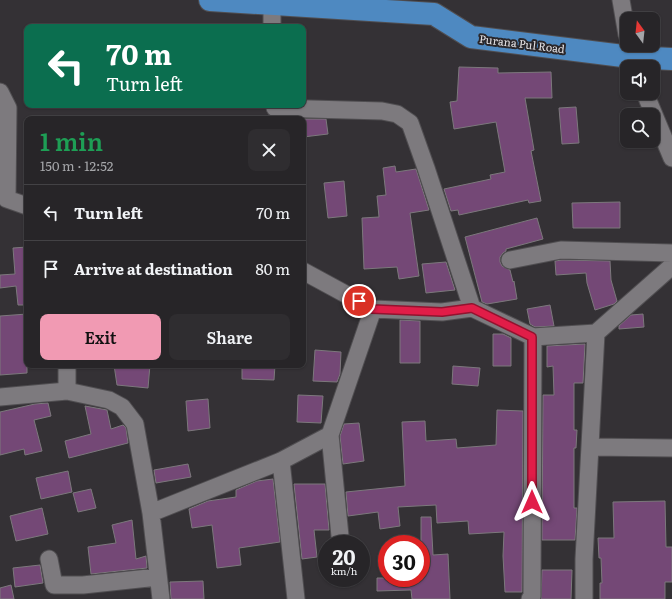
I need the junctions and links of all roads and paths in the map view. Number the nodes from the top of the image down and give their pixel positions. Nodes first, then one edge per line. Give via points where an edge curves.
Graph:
1 (210, 0) edge
2 (621, 0) edge
3 (362, 4) edge
4 (272, 5) junction
5 (623, 12) edge
6 (272, 24) edge
7 (631, 56) edge
8 (672, 59) edge
9 (0, 92) edge
10 (648, 100) edge
11 (275, 111) edge
12 (672, 158) edge
13 (24, 205) edge
14 (672, 253) edge
15 (510, 260) dead end
16 (672, 266) edge
17 (306, 273) edge
18 (472, 308) junction
19 (372, 309) junction
20 (596, 333) junction
21 (532, 337) junction
22 (67, 368) edge
23 (67, 392) junction
24 (0, 398) edge
25 (330, 435) junction
26 (590, 447) junction
27 (672, 448) edge
28 (281, 461) junction
29 (151, 514) junction
30 (340, 535) edge
31 (49, 559) dead end
32 (158, 577) junction
33 (161, 599) edge
34 (296, 599) edge
35 (530, 599) edge
36 (584, 599) edge

1 - 4 main road, Purana Pul Road
2 - 5 street
3 - 4 main road, Purana Pul Road
3 - 7 main road, Purana Pul Road via 434,14 471,37
4 - 6 street
7 - 8 main road, Purana Pul Road
9 - 13 street via 8,108 7,199
10 - 12 street
11 - 18 street via 382,112 397,114 410,123
14 - 15 street via 560,250
16 - 20 street
17 - 19 street
18 - 19 street via 442,312
18 - 21 street
19 - 25 street
20 - 21 street
20 - 26 street
21 - 35 street
22 - 23 street
23 - 24 street
23 - 29 street via 109,400 122,408 135,424
25 - 28 street
25 - 30 street
26 - 27 street
26 - 36 street
28 - 29 street
28 - 34 street
29 - 32 street
31 - 32 street via 54,585 83,585
32 - 33 street

